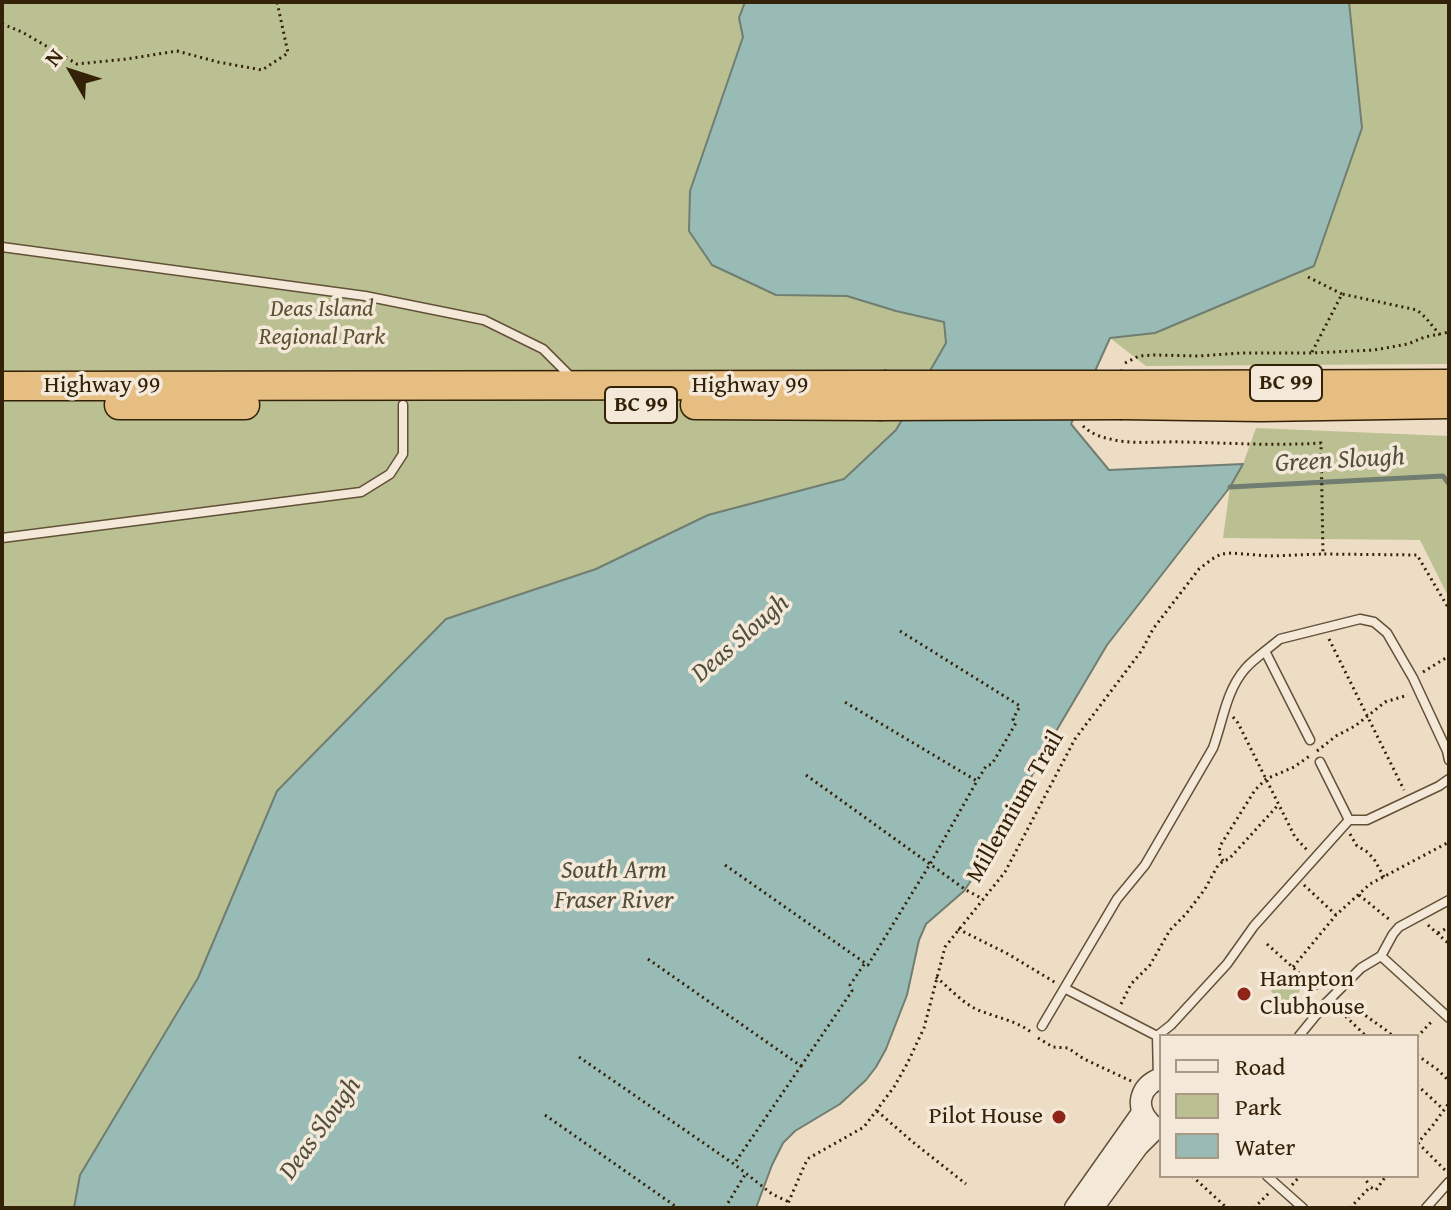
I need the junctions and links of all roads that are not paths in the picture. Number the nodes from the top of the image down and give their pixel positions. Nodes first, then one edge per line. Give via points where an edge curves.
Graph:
1 (2, 247) edge
2 (1449, 384) edge
3 (2, 386) edge
4 (582, 387) junction
5 (1123, 395) junction
6 (882, 396) junction
7 (1449, 404) edge
8 (2, 405) edge
9 (403, 405) junction
10 (1302, 406) junction
11 (1449, 423) edge
12 (2, 538) edge
13 (1265, 651) junction
14 (1310, 740) dead end
15 (1449, 760) edge
16 (1320, 762) dead end
17 (1449, 779) edge
18 (1348, 822) junction
19 (1449, 900) edge
20 (1381, 956) junction
21 (1066, 989) junction
22 (1445, 1015) edge
23 (1042, 1026) dead end
24 (1160, 1034) edge
25 (1301, 1034) edge
26 (1157, 1036) joint
27 (1159, 1064) edge
28 (1159, 1079) edge
29 (1153, 1123) edge
30 (1269, 1178) edge
31 (1449, 1182) edge
32 (1075, 1208) edge
33 (1092, 1208) edge
34 (1303, 1208) edge
35 (1426, 1208) edge

1 - 4 lane via 365,296 484,320 543,349
2 - 5 highway, Highway 99 / BC 99
3 - 4 highway, Highway 99 / BC 99
4 - 6 highway, Highway 99 / BC 99
5 - 6 highway, Highway 99 / BC 99, bridge
5 - 10 highway, Highway 99 / BC 99
6 - 9 highway, Highway 99 / BC 99
7 - 10 highway, Highway 99 / BC 99
8 - 9 highway, Highway 99 / BC 99
9 - 12 lane via 403,454 390,474 361,492
10 - 11 highway via 1360,419
13 - 14 lane
13 - 15 lane via 1280,639 1327,626 1360,619 1374,622 1387,633 1418,689
13 - 21 lane via 1233,687 1213,748
16 - 18 lane
17 - 18 lane via 1367,820
18 - 24 lane
19 - 20 lane via 1399,927
20 - 22 lane
20 - 25 lane via 1361,968
21 - 23 lane
21 - 26 lane
26 - 27 lane
28 - 29 street via 1141,1096
29 - 32 street
29 - 33 street
30 - 34 lane
31 - 35 lane

